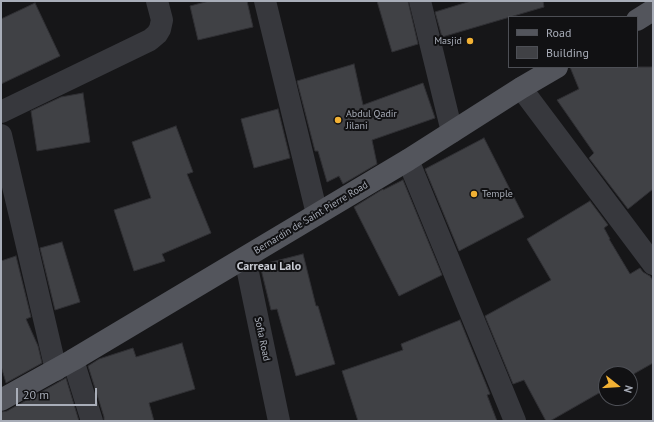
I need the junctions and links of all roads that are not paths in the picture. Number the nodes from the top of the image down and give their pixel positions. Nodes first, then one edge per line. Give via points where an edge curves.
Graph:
1 (157, 1) edge
2 (265, 1) edge
3 (420, 1) edge
4 (653, 10) edge
5 (638, 19) edge
6 (555, 68) edge
7 (521, 88) junction
8 (1, 112) edge
9 (452, 132) junction
10 (1, 135) edge
11 (408, 160) junction
12 (317, 214) junction
13 (245, 258) junction
14 (653, 264) edge
15 (64, 365) junction
16 (1, 400) edge
17 (92, 421) edge
18 (279, 421) edge
19 (515, 421) edge

1 - 8 street via 162,20 157,34 150,40
2 - 12 street
3 - 9 street
4 - 5 main road
6 - 7 main road, Bernardin de Saint Pierre Road
7 - 9 main road, Bernardin de Saint Pierre Road
7 - 14 street
9 - 11 main road, Bernardin de Saint Pierre Road
10 - 15 street
11 - 12 main road, Bernardin de Saint Pierre Road
11 - 19 street
12 - 13 main road, Bernardin de Saint Pierre Road
13 - 15 main road, Bernardin de Saint Pierre Road
13 - 18 street, Sofia Road
15 - 16 main road, Bernardin de Saint Pierre Road
15 - 17 street

